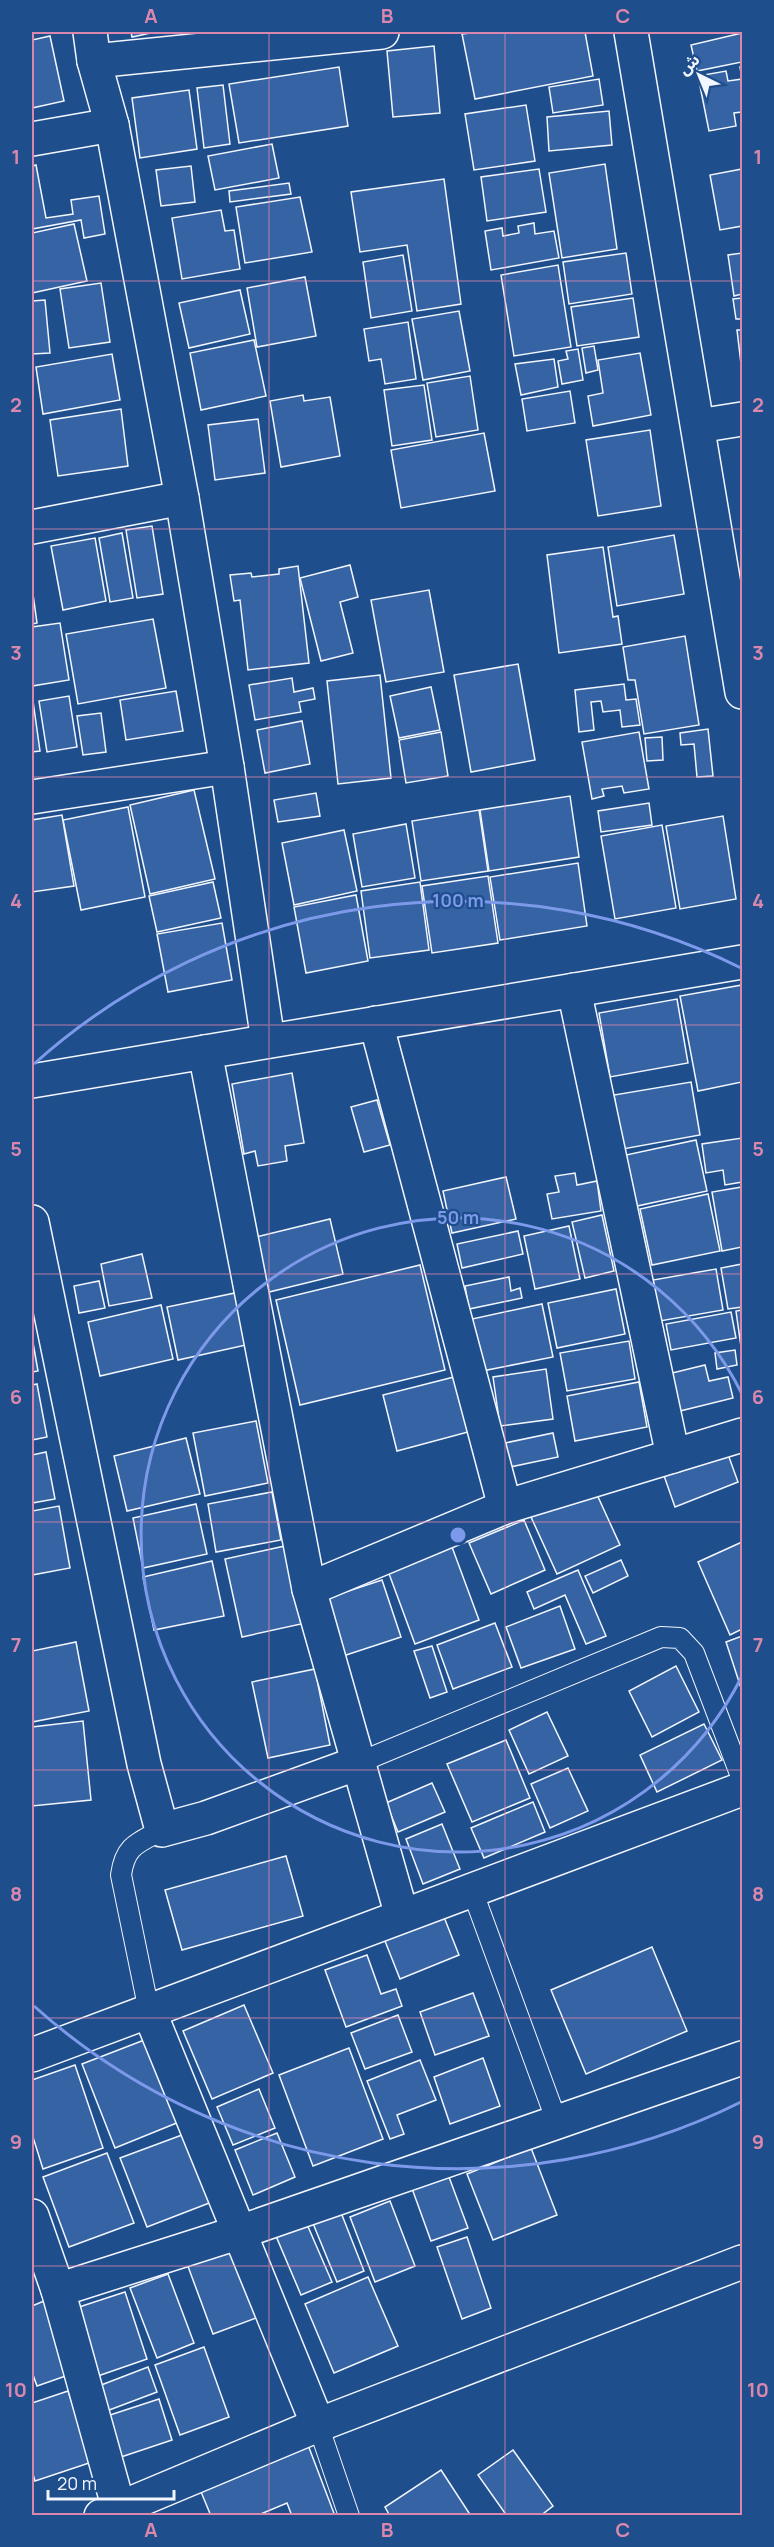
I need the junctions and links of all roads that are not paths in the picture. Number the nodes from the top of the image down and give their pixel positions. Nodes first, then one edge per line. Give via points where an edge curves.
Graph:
1 (364, 32) edge
2 (631, 32) edge
3 (92, 46) edge
4 (112, 125) junction
5 (32, 139) edge
6 (742, 419) edge
7 (698, 426) junction
8 (182, 498) junction
9 (32, 527) edge
10 (742, 689) edge
11 (227, 767) junction
12 (32, 797) edge
13 (742, 962) edge
14 (574, 990) junction
15 (376, 1023) junction
16 (268, 1041) junction
17 (205, 1052) junction
18 (32, 1081) edge
19 (32, 1222) edge
20 (742, 1435) edge
21 (673, 1456) junction
22 (505, 1507) junction
23 (309, 1589) junction
24 (358, 1763) junction
25 (742, 1779) edge
26 (742, 1789) edge
27 (162, 1830) junction
28 (472, 1890) junction
29 (402, 1916) junction
30 (149, 2011) junction
31 (32, 2055) edge
32 (742, 2058) edge
33 (557, 2122) junction
34 (32, 2216) edge
35 (240, 2232) junction
36 (742, 2262) edge
37 (58, 2290) junction
38 (318, 2425) junction
39 (114, 2513) edge
40 (349, 2516) edge

1 - 3 street
2 - 7 street
3 - 4 street
4 - 5 street
4 - 8 street
6 - 7 street
7 - 10 street
8 - 9 street
8 - 11 street
11 - 12 street
11 - 16 street
13 - 14 street
14 - 15 street
14 - 21 street
15 - 16 street
15 - 22 street
16 - 17 street
17 - 18 street
17 - 23 street
19 - 27 street via 141,1752
20 - 21 street
21 - 22 street
22 - 23 street
23 - 24 street
24 - 25 lane via 661,1637 680,1638 694,1653
24 - 27 street
24 - 29 street
26 - 28 street
27 - 30 lane via 134,1844 124,1858 121,1875
28 - 29 street
28 - 33 lane
29 - 30 street
30 - 31 street
30 - 35 street
32 - 33 street
33 - 35 street
34 - 37 street
35 - 37 street
35 - 38 street
36 - 38 street
37 - 39 street
38 - 39 street
38 - 40 lane

